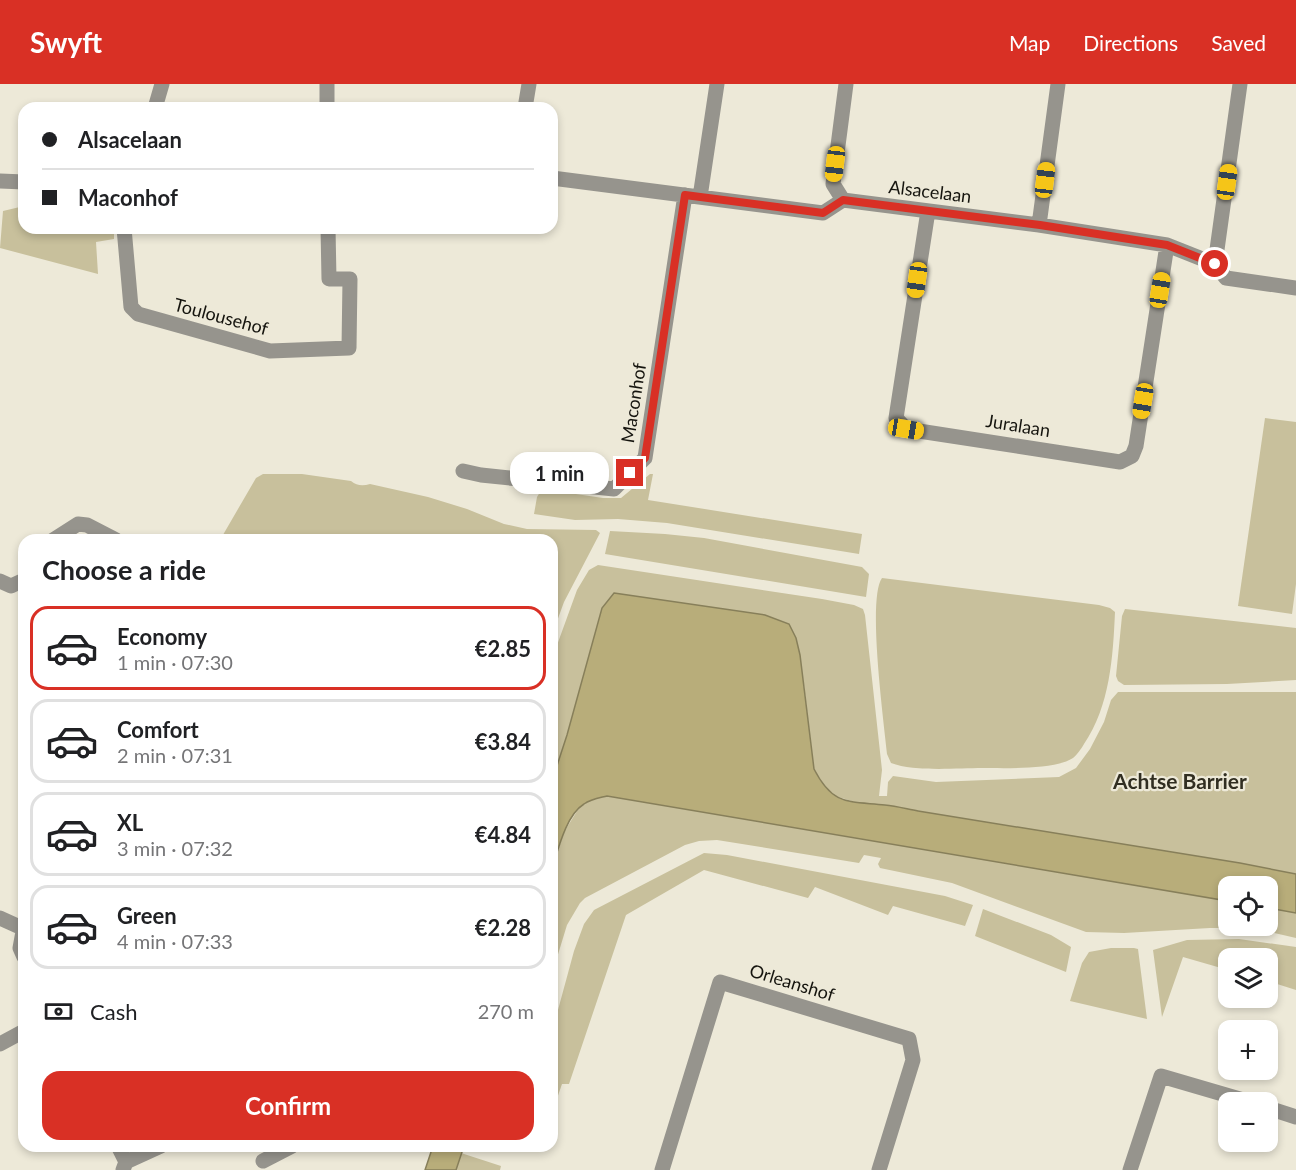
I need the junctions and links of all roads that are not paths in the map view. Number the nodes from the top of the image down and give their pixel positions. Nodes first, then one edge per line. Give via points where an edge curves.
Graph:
1 (162, 84) edge
2 (327, 84) edge
3 (529, 84) edge
4 (717, 84) edge
5 (846, 84) edge
6 (1058, 84) edge
7 (1240, 84) edge
8 (157, 102) edge
9 (327, 102) edge
10 (526, 102) edge
11 (558, 179) edge
12 (0, 181) edge
13 (18, 182) edge
14 (693, 196) junction
15 (843, 200) junction
16 (928, 211) junction
17 (1040, 225) junction
18 (125, 234) edge
19 (328, 234) edge
20 (1167, 245) junction
21 (1215, 264) junction
22 (1296, 288) edge
23 (463, 471) dead end
24 (62, 534) edge
25 (104, 534) edge
26 (0, 581) edge
27 (18, 583) edge
28 (0, 918) edge
29 (18, 925) edge
30 (18, 1034) edge
31 (0, 1044) edge
32 (1218, 1093) edge
33 (1278, 1111) edge
34 (1296, 1117) edge
35 (150, 1152) edge
36 (279, 1152) edge
37 (263, 1159) edge
38 (124, 1166) edge
39 (662, 1170) edge
40 (879, 1170) edge
41 (1130, 1170) edge

1 - 8 street
2 - 9 street
3 - 10 street
4 - 14 street
5 - 15 street via 833,184
6 - 17 street
7 - 21 street
11 - 14 street
12 - 13 street
14 - 15 street via 823,213
14 - 23 street, Maconhof via 645,458 614,489
15 - 16 street, Alsacelaan
16 - 17 street, Alsacelaan
16 - 20 street, Juralaan via 896,418 906,429 1120,462 1132,456 1136,446
17 - 20 street, Alsacelaan
18 - 19 street, Toulousehof via 131,307 138,314 270,351 349,348 350,279 329,279
20 - 21 street, Alsacelaan
21 - 22 street, Alsacelaan via 1226,278
24 - 25 street via 78,524
26 - 27 street via 10,586
28 - 29 street
30 - 31 street
32 - 41 street via 1161,1076
33 - 34 street
35 - 38 street
36 - 37 street
39 - 40 street, Orleanshof via 720,982 909,1039 913,1060

